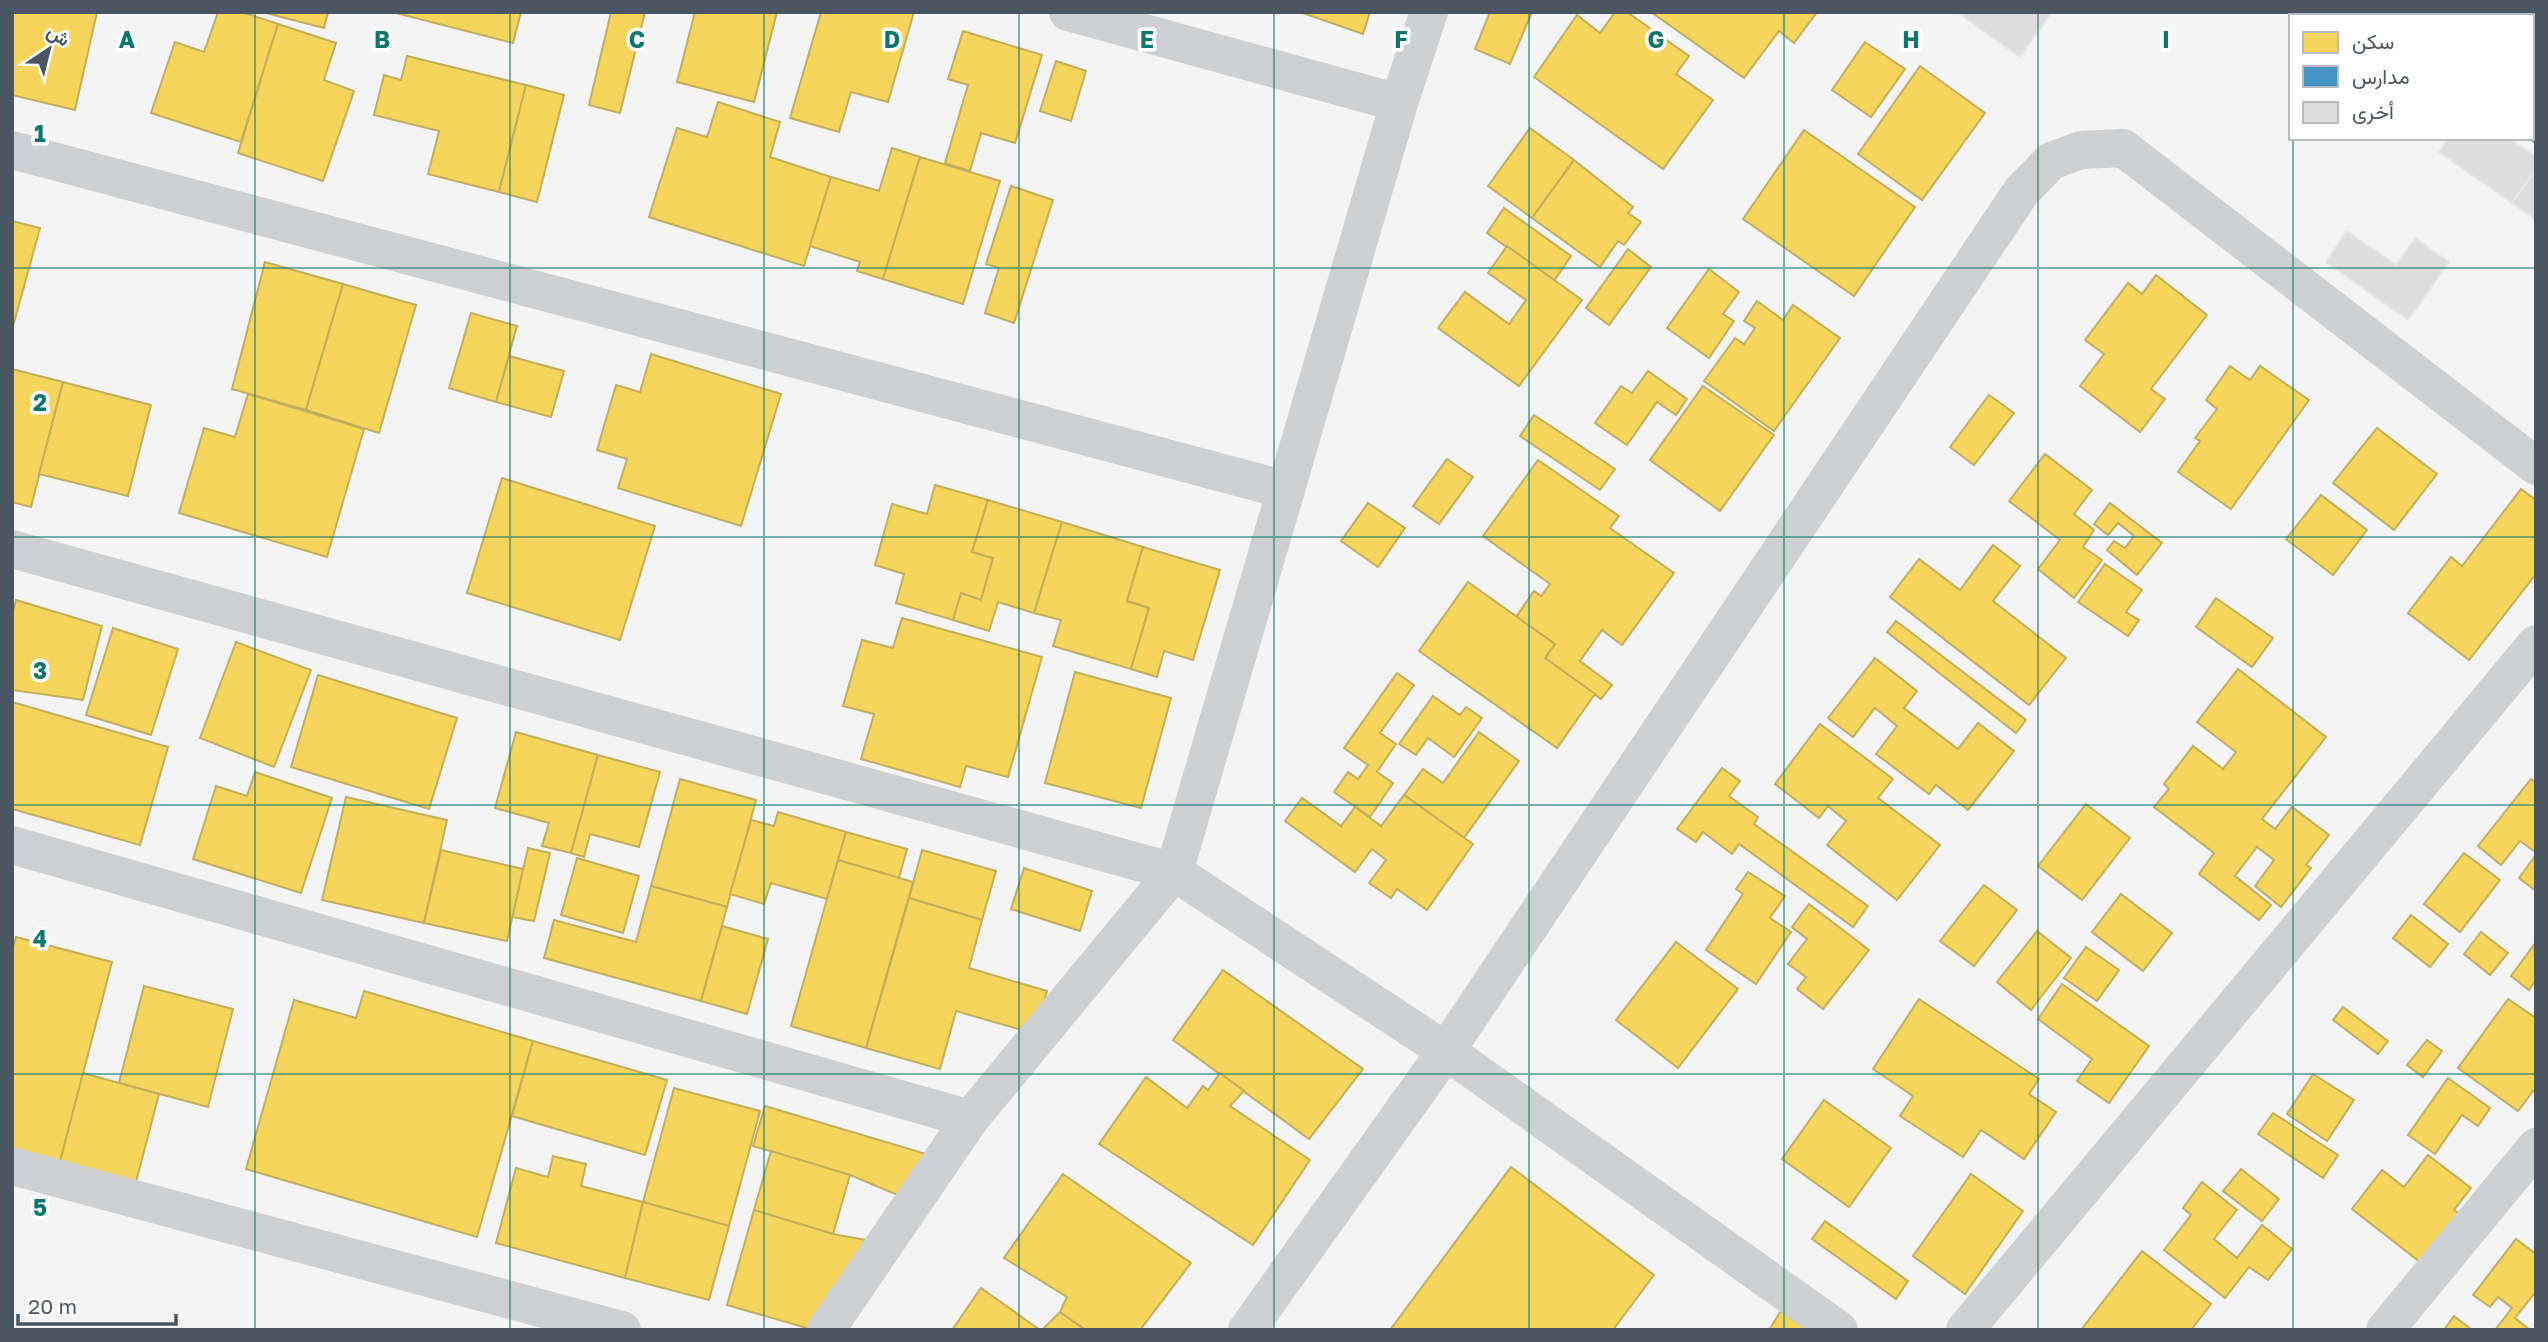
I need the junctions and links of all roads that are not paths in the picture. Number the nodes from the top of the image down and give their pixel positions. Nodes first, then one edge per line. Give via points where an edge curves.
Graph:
1 (1068, 12) edge
2 (1429, 12) edge
3 (1399, 103) junction
4 (12, 150) edge
5 (2536, 466) edge
6 (1286, 490) junction
7 (12, 549) edge
8 (2536, 644) edge
9 (12, 845) edge
10 (1174, 872) junction
11 (1446, 1051) junction
12 (970, 1119) junction
13 (2536, 1147) edge
14 (12, 1166) edge
15 (622, 1330) edge
16 (826, 1330) edge
17 (1247, 1330) edge
18 (1839, 1330) edge
19 (1965, 1330) edge
20 (2385, 1330) edge

1 - 3 street
2 - 3 street
3 - 6 street
4 - 6 street
5 - 11 street via 2123,148 2081,150 2051,161 2021,192
6 - 10 street
7 - 10 street
8 - 19 street
9 - 12 street
10 - 11 street
10 - 12 street
11 - 17 street
11 - 18 street
12 - 16 street
13 - 20 street
14 - 15 street

